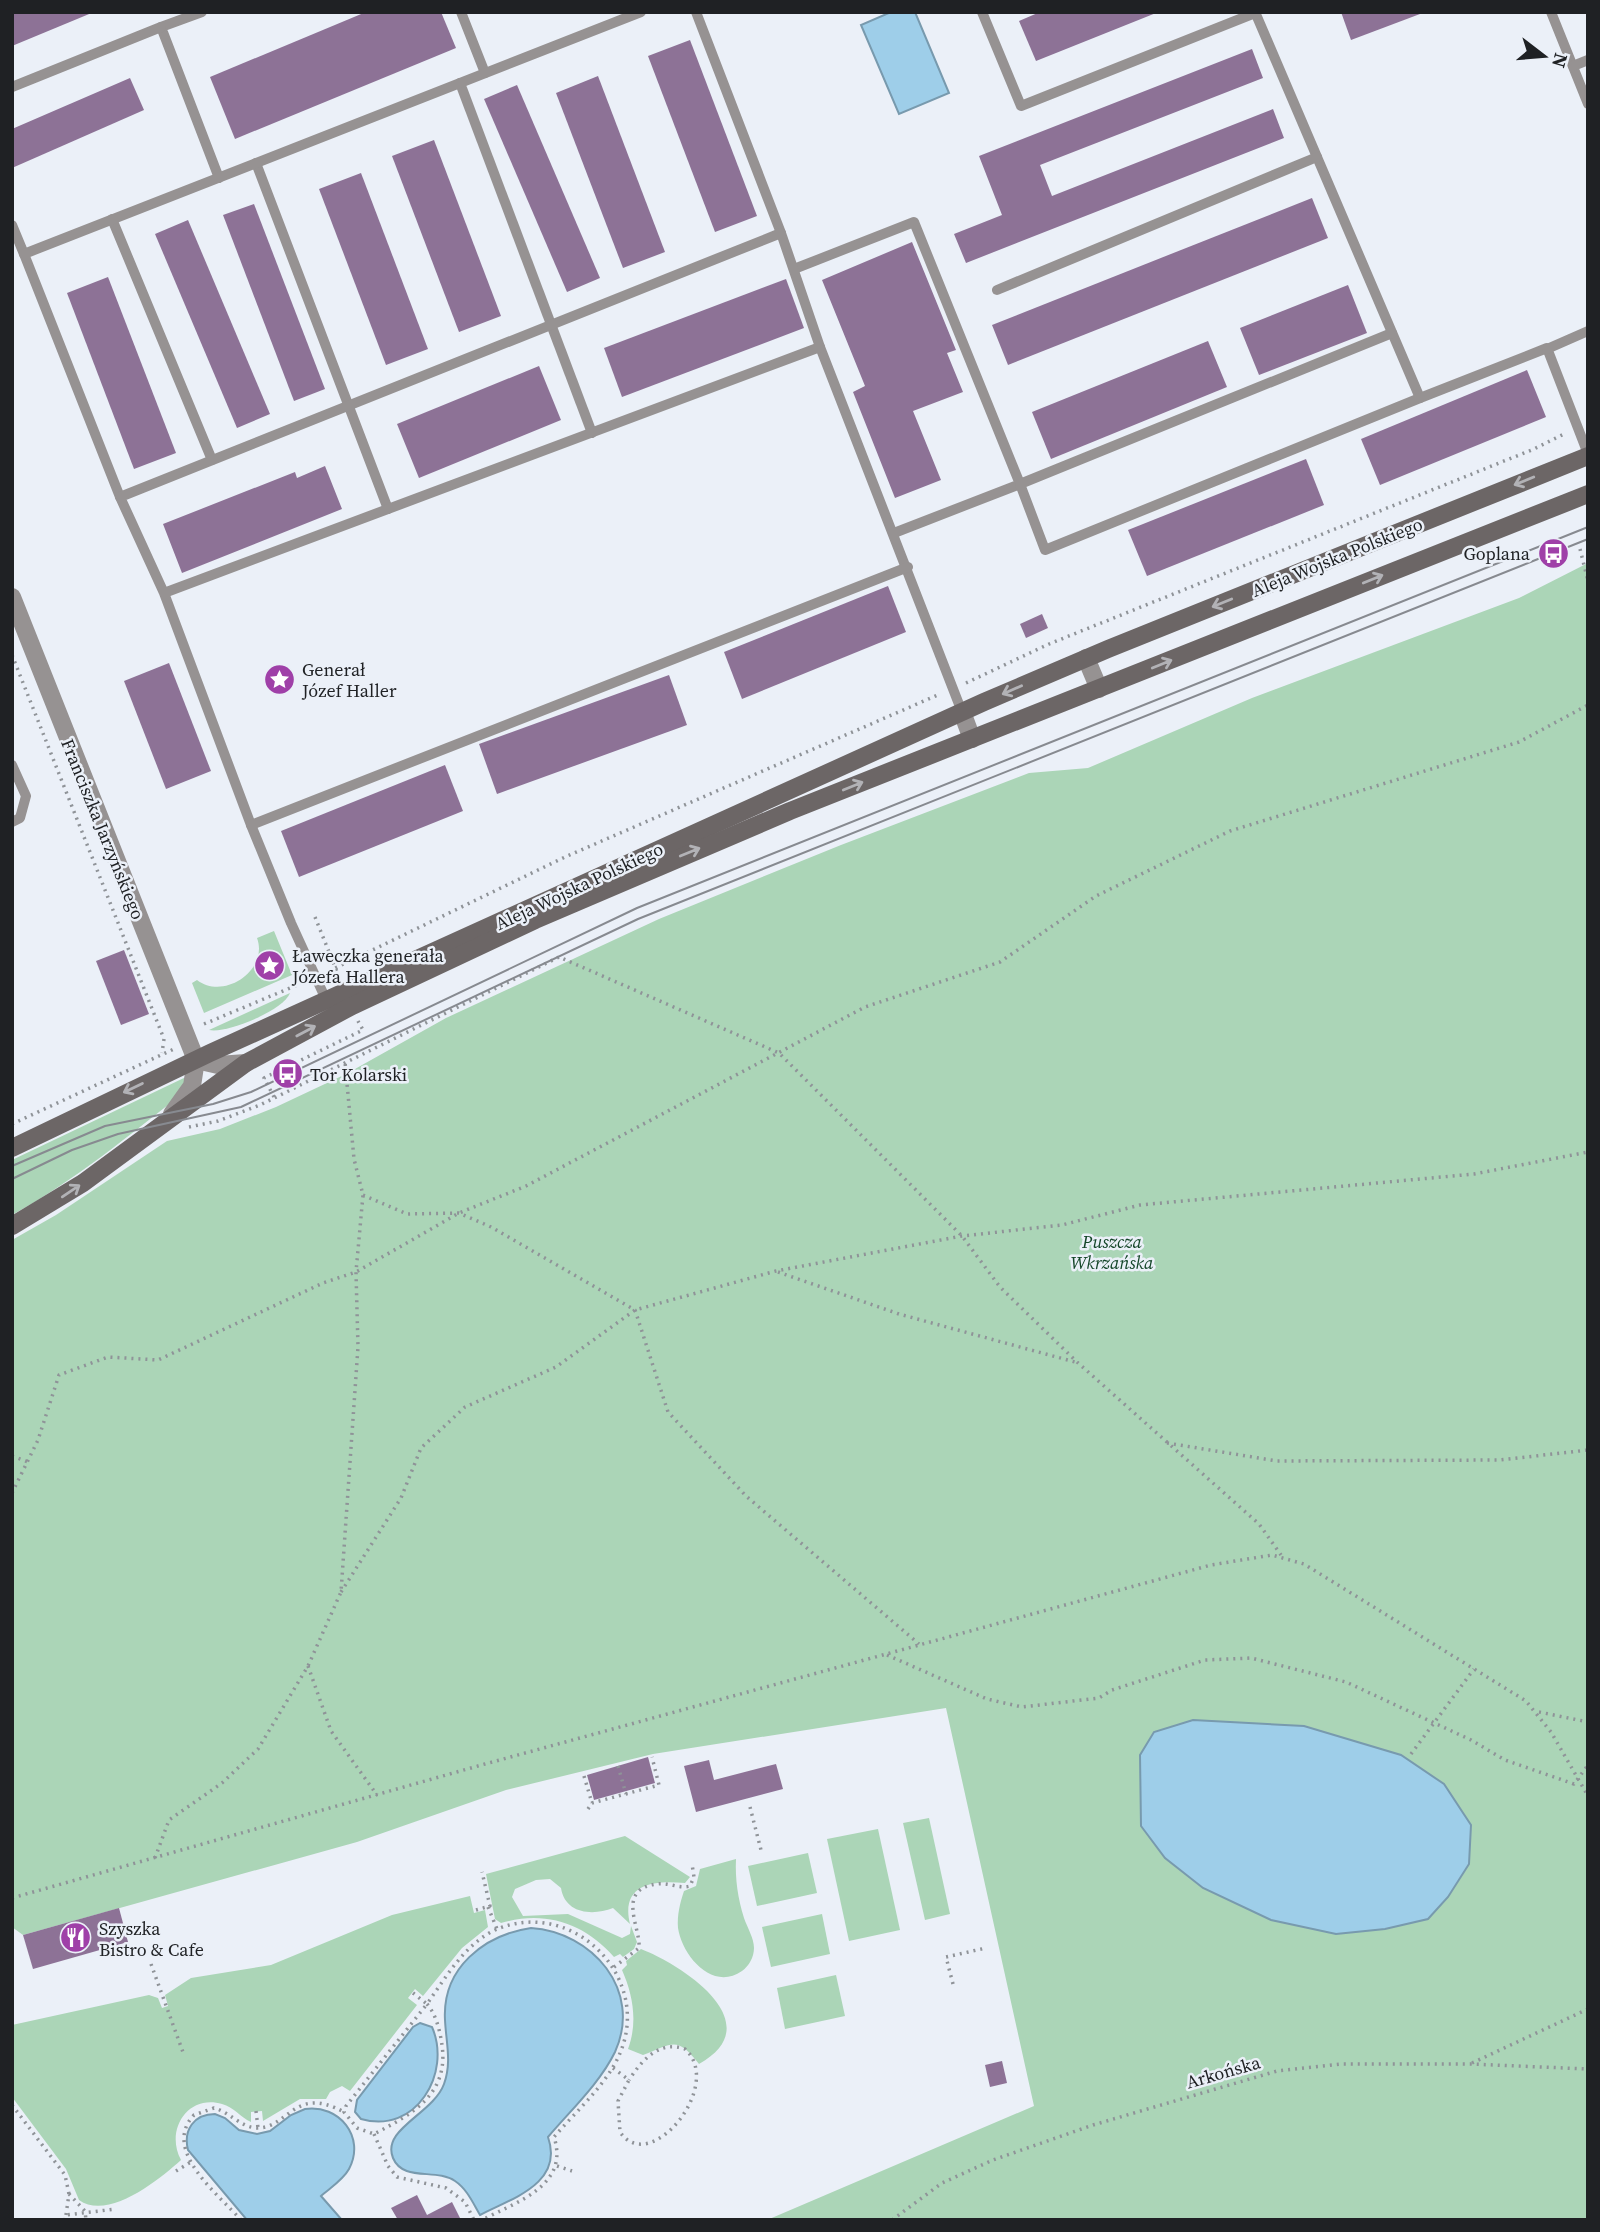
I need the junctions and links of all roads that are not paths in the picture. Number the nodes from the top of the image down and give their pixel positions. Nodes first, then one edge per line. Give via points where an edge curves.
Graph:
1 (202, 12) edge
2 (461, 12) edge
3 (641, 12) edge
4 (696, 12) edge
5 (1552, 12) edge
6 (983, 13) edge
7 (1255, 13) edge
8 (161, 27) junction
9 (1588, 60) edge
10 (1573, 66) junction
11 (485, 74) junction
12 (460, 83) junction
13 (12, 88) edge
14 (1588, 104) edge
15 (1317, 157) junction
16 (256, 163) junction
17 (219, 178) junction
18 (112, 219) junction
19 (12, 225) edge
20 (781, 233) junction
21 (24, 254) junction
22 (794, 269) junction
23 (997, 290) dead end
24 (552, 324) junction
25 (1588, 331) edge
26 (1392, 333) junction
27 (820, 347) junction
28 (1547, 349) junction
29 (1420, 398) junction
30 (347, 406) junction
31 (592, 433) junction
32 (1588, 455) edge
33 (212, 460) junction
34 (1020, 484) junction
35 (1588, 494) edge
36 (120, 497) junction
37 (388, 509) junction
38 (894, 533) junction
39 (908, 567) junction
40 (164, 593) junction
41 (12, 597) edge
42 (1086, 658) junction
43 (1099, 689) junction
44 (962, 712) junction
45 (972, 739) junction
46 (12, 765) edge
47 (15, 780) edge
48 (12, 822) edge
49 (251, 825) junction
50 (330, 1008) junction
51 (195, 1060) junction
52 (246, 1063) junction
53 (170, 1117) junction
54 (12, 1148) edge
55 (12, 1226) edge

1 - 8 lane
2 - 11 lane
3 - 11 lane
4 - 20 lane
5 - 10 lane
6 - 7 lane via 1021,106
7 - 15 lane
8 - 13 lane
8 - 17 lane
9 - 10 lane
10 - 14 lane
11 - 12 lane
12 - 16 lane
12 - 24 lane
15 - 23 lane
15 - 26 lane
16 - 17 lane
16 - 30 lane
17 - 18 lane
18 - 21 lane
18 - 33 lane
19 - 21 lane
20 - 22 lane
20 - 24 lane
21 - 36 lane
22 - 27 lane
22 - 34 lane via 914,222
24 - 30 lane
24 - 31 lane
25 - 28 lane
26 - 29 lane
26 - 34 lane
27 - 31 lane
27 - 38 lane
28 - 29 lane
28 - 32 lane
29 - 34 lane via 1045,550
30 - 33 lane
30 - 37 lane
31 - 37 lane
32 -> 42 main road, Aleja Wojska Polskiego
33 - 36 lane
34 - 38 lane
43 -> 35 main road, Aleja Wojska Polskiego
36 - 40 lane
37 - 40 lane
38 - 39 lane
39 - 44 lane
39 - 49 lane
40 - 49 lane
41 - 51 street, Franciszka Jarzyńskiego
42 - 43 street
42 -> 44 main road, Aleja Wojska Polskiego
43 - 45 main road, Aleja Wojska Polskiego
44 - 45 street
44 - 50 main road, Aleja Wojska Polskiego
50 -> 45 main road, Aleja Wojska Polskiego via 677,857
46 - 47 lane
47 - 48 lane via 26,796 20,818
49 - 50 lane
50 - 51 main road, Aleja Wojska Polskiego
52 -> 50 main road, Aleja Wojska Polskiego
51 - 52 street, Aleja Wojska Polskiego via 218,1065
51 - 53 street, Aleja Wojska Polskiego via 192,1086
51 -> 54 main road, Aleja Wojska Polskiego
52 - 53 main road, Aleja Wojska Polskiego
55 -> 53 main road, Aleja Wojska Polskiego via 83,1183

